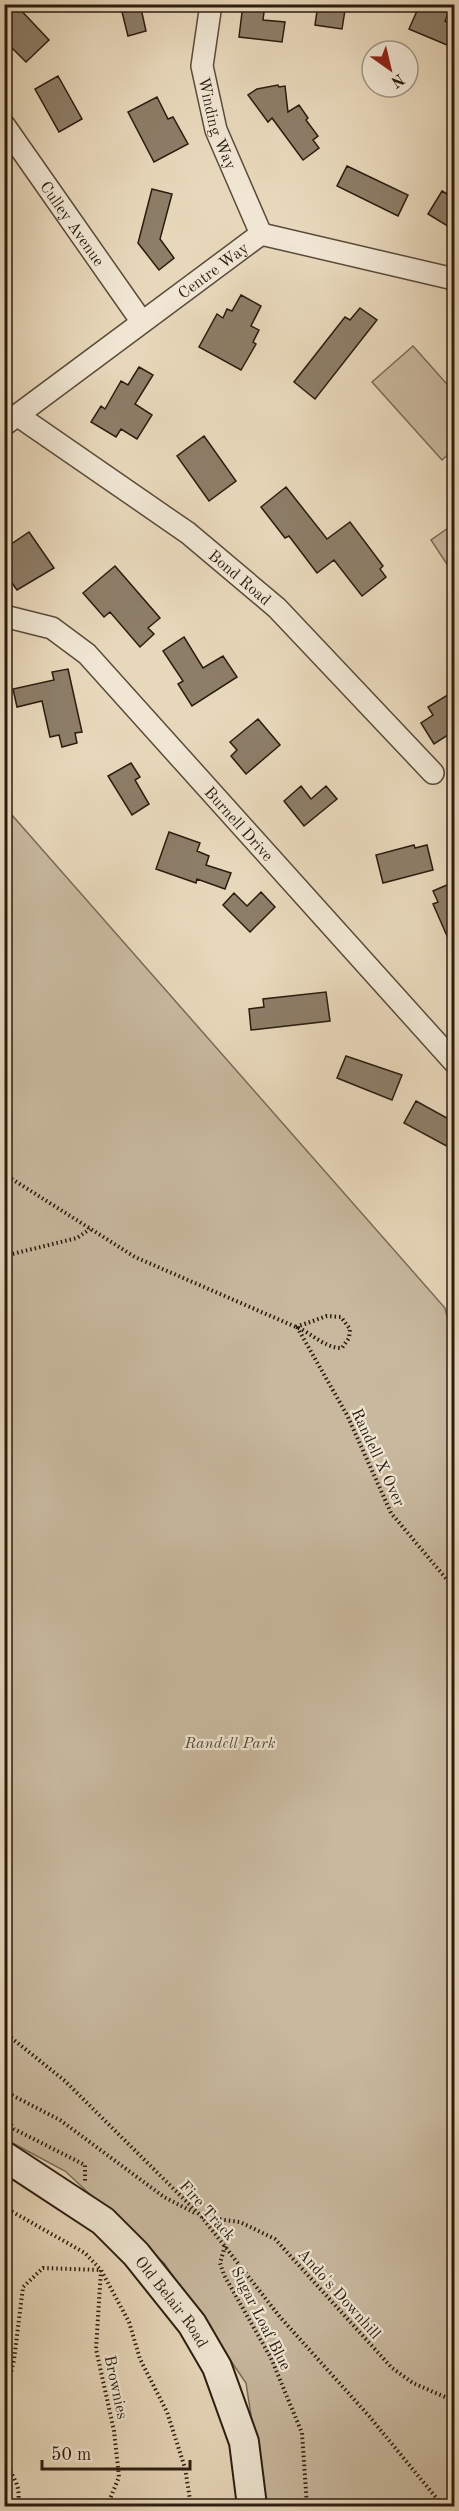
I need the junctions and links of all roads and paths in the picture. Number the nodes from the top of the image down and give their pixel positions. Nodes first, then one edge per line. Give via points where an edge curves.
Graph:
1 (211, 4) edge
2 (4, 124) edge
3 (261, 234) junction
4 (454, 279) edge
5 (142, 322) junction
6 (11, 420) edge
7 (4, 616) edge
8 (433, 773) dead end
9 (454, 1062) edge
10 (4, 1174) edge
11 (90, 1229) junction
12 (4, 1256) edge
13 (296, 1327) junction
14 (454, 1588) edge
15 (4, 2032) edge
16 (4, 2091) edge
17 (4, 2114) edge
18 (4, 2156) edge
19 (4, 2207) edge
20 (84, 2209) junction
21 (201, 2216) junction
22 (225, 2246) junction
23 (101, 2270) junction
24 (454, 2401) edge
25 (4, 2411) edge
26 (4, 2454) edge
27 (17, 2506) edge
28 (107, 2506) edge
29 (191, 2506) edge
30 (252, 2506) edge
31 (307, 2506) edge
32 (443, 2506) edge

1 - 3 street, Winding Way via 202,66 206,87 216,130
2 - 5 street, Culley Avenue
3 - 4 street, Centre Way
3 - 5 street, Centre Way
5 - 6 street, Centre Way
6 - 8 street, Bond Road via 188,532 278,608
7 - 9 street, Burnell Drive via 52,628 87,654
10 - 11 path
11 - 12 path via 77,1238
11 - 13 path via 135,1257
13 - 13 path via 332,1348 342,1348 349,1338 350,1329 341,1317 327,1316
13 - 14 path, Randell X Over via 347,1415 391,1513
15 - 21 path, Fire Track via 65,2081
16 - 21 path via 60,2120 164,2198
17 - 20 path via 14,2129 85,2165
18 - 20 main road, Old Belair Road
19 - 23 path via 85,2253
20 - 30 main road, Old Belair Road via 103,2221 136,2254 192,2324 217,2367 244,2442
21 - 22 path, Fire Track
21 - 24 path, Ando's Downhill via 240,2222 275,2239 392,2368 413,2383
22 - 31 path, Sugar Loaf Blue via 220,2263 224,2275 271,2358 302,2433
22 - 32 path, Fire Track via 280,2317
23 - 25 path via 43,2268 23,2287
23 - 28 path, Brownies via 96,2349 114,2431 119,2477
23 - 29 path via 167,2412 185,2468
26 - 27 path via 15,2475

